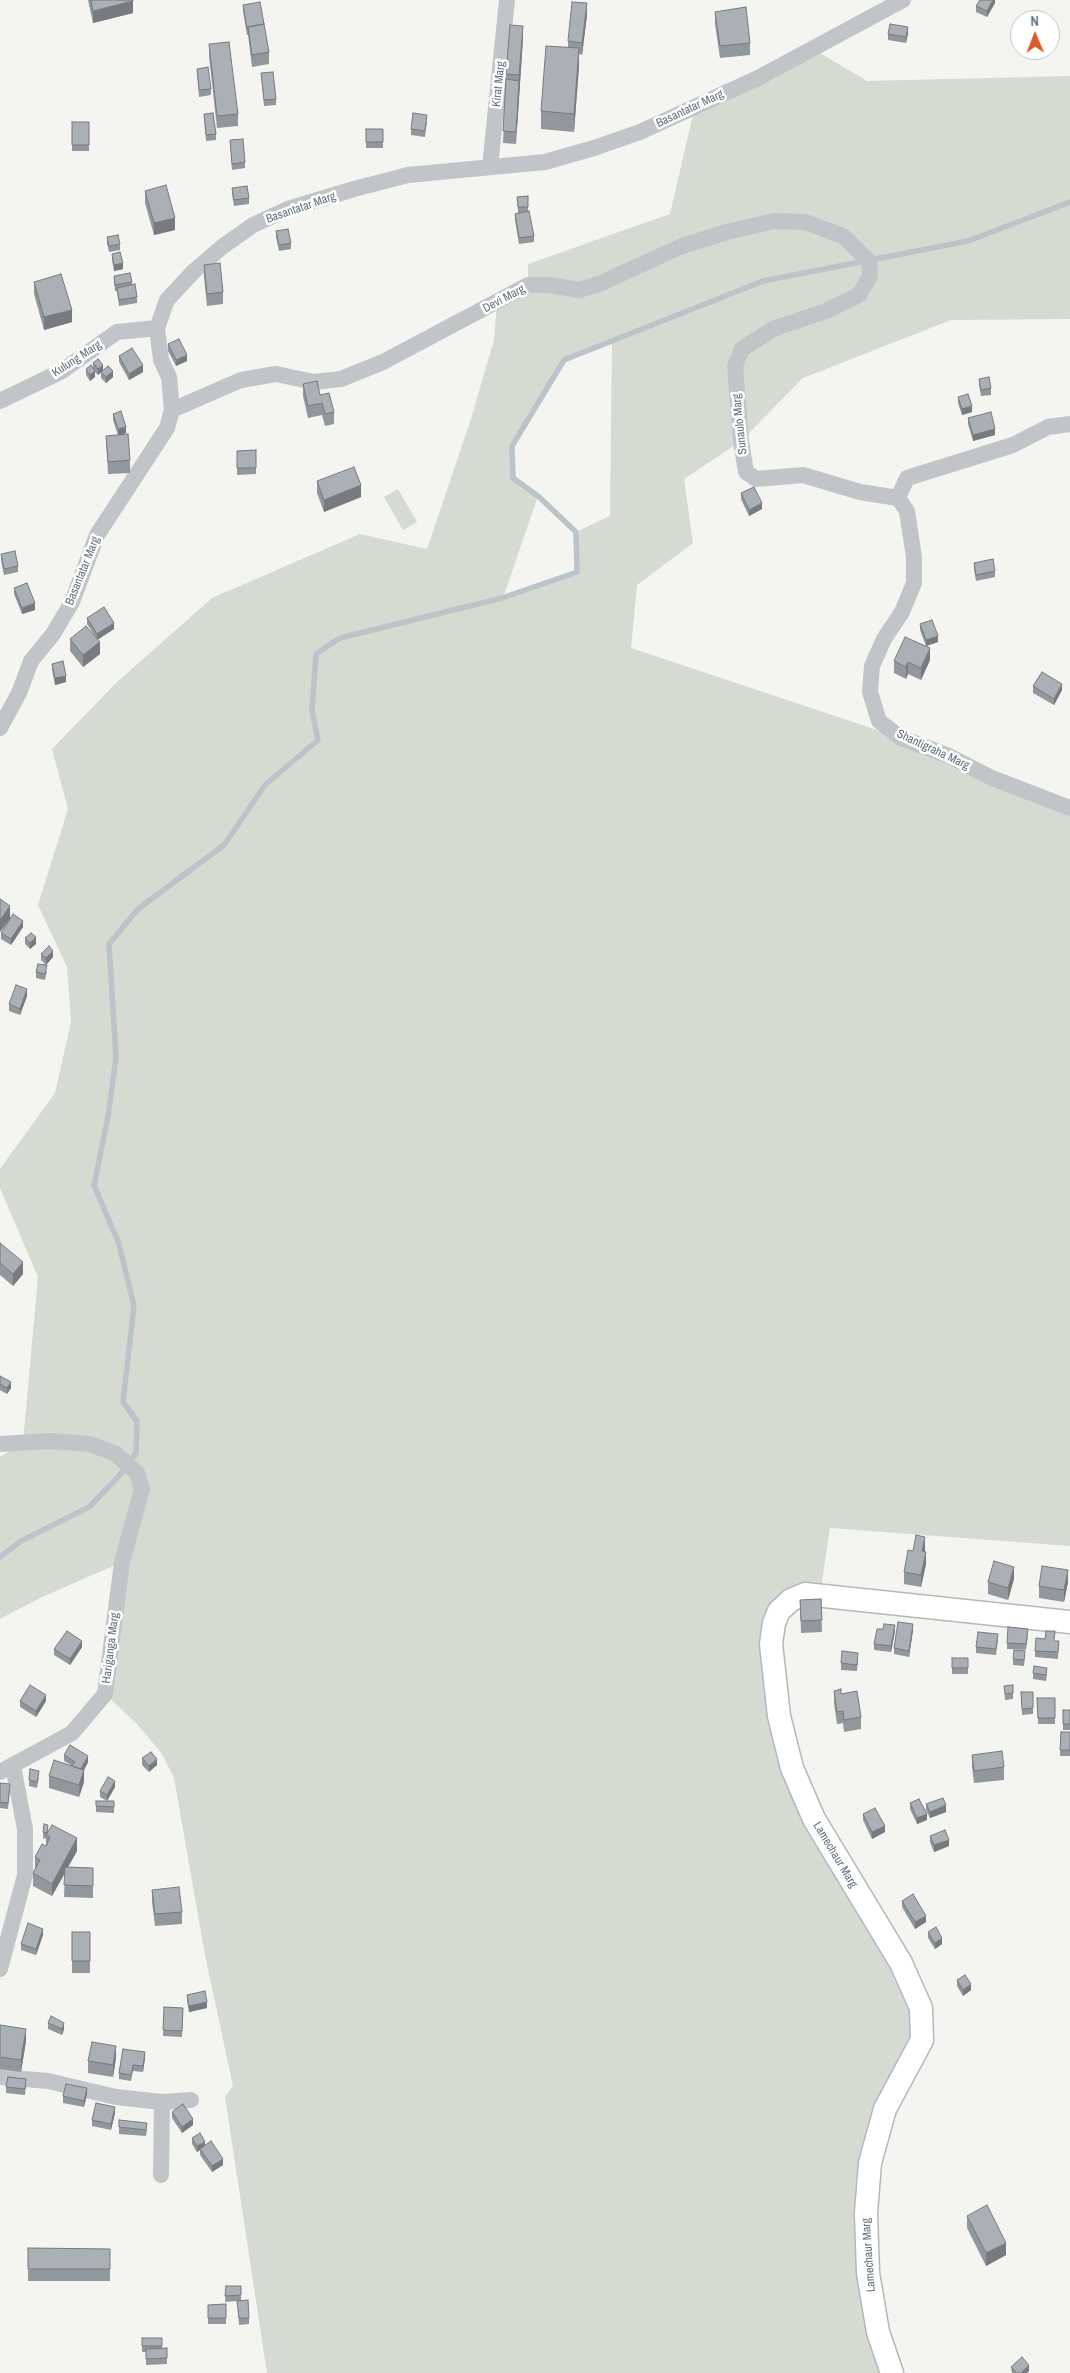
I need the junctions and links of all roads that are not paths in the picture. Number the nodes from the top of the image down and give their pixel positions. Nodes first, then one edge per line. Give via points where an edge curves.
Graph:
1 (507, 0) edge
2 (903, 0) edge
3 (490, 167) junction
4 (844, 236) joint
5 (157, 328) junction
6 (0, 400) edge
7 (172, 410) junction
8 (1070, 424) edge
9 (898, 498) junction
10 (0, 728) edge
11 (1070, 808) edge
12 (0, 1444) edge
13 (1070, 1622) edge
14 (7, 1769) edge
15 (0, 1969) edge
16 (0, 2077) edge
17 (191, 2100) dead end
18 (162, 2102) junction
19 (161, 2175) dead end
20 (892, 2373) edge

1 - 3 street, Kirat Marg
2 - 3 street, Basantatar Marg via 758,78 640,132 545,162
3 - 5 street, Basantatar Marg via 408,176 288,210 253,225 222,247 180,286 167,300
4 - 7 street, Devi Marg via 806,222 774,221 727,232 682,246 579,290 549,284 528,285 383,362 341,379 314,382 276,374 241,380
4 - 9 street, Sunaulo Marg via 869,261 870,276 859,295 826,311 773,328 742,349 735,366 740,441 746,472 756,479 803,475 860,492
5 - 6 street, Kulung Marg via 117,332 62,371
5 - 7 street, Basantatar Marg via 161,360 169,377
7 - 10 street, Basantatar Marg via 167,428 152,454 97,535 72,602 31,662
8 - 9 street via 1048,427 1013,445 906,478
9 - 11 street, Shantigraha Marg via 907,512 914,557 914,583 872,666 870,692 879,721 901,738
12 - 14 street, Hariganga Marg via 51,1441 90,1444 116,1454 137,1473 142,1489 122,1562 105,1694 72,1734
13 - 20 street, Lamechaur Marg via 805,1594 779,1611 774,1623 771,1644 778,1707 792,1768 814,1819 901,1963 921,2008 922,2040 885,2109 870,2162 868,2273 878,2332
14 - 15 street via 25,1829 26,1875
16 - 18 street via 48,2081 116,2097
17 - 18 street
18 - 19 street

